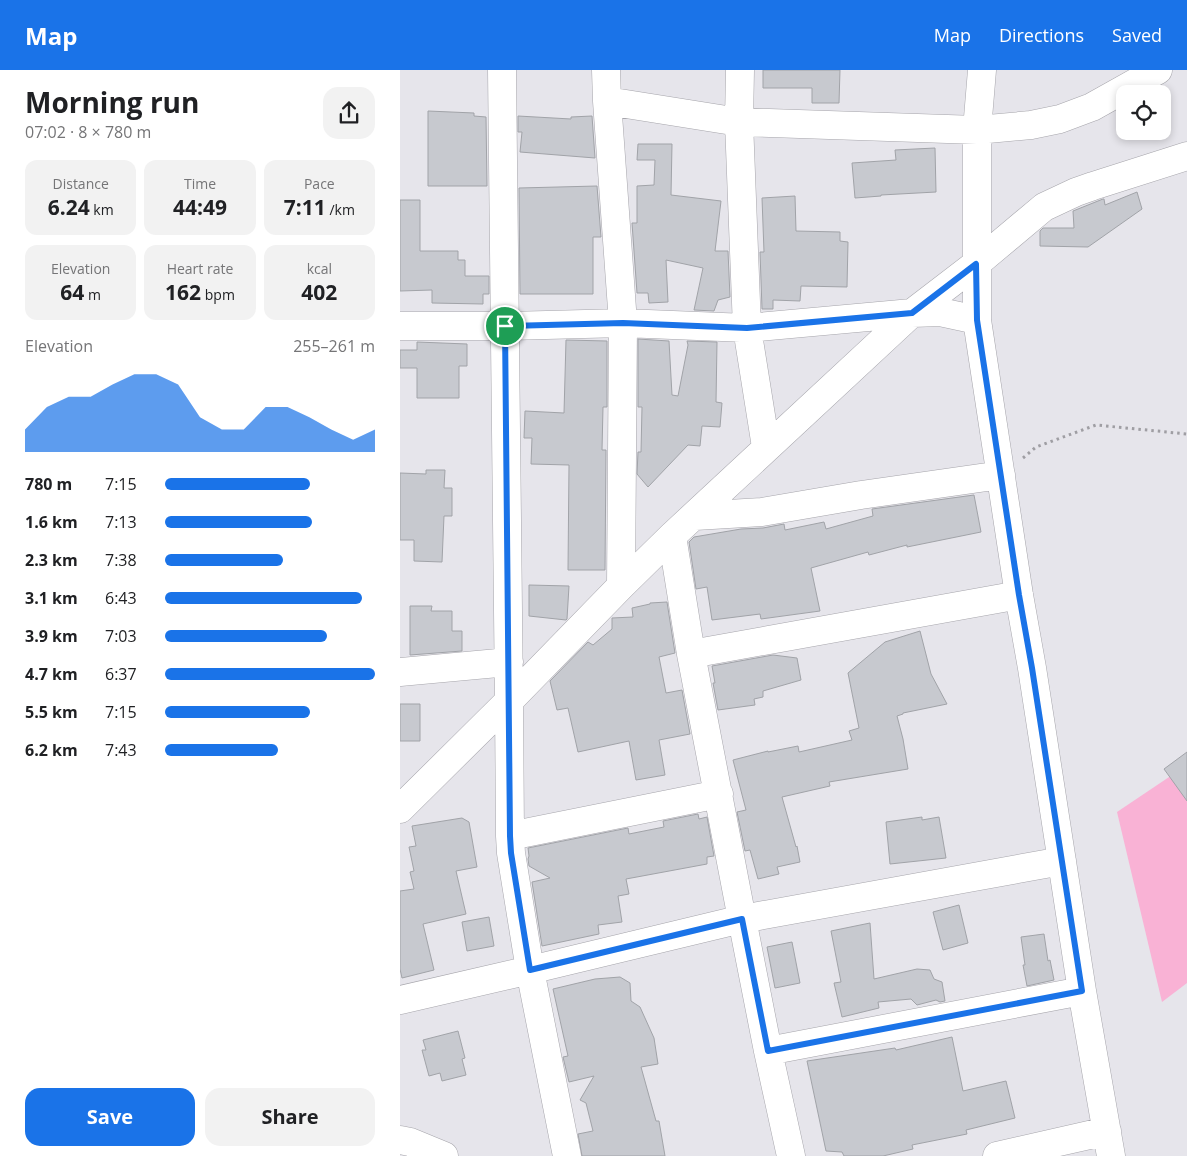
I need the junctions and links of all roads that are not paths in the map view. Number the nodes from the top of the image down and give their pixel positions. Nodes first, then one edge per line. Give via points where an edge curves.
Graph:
1 (502, 70) edge
2 (606, 70) edge
3 (740, 70) edge
4 (982, 70) edge
5 (1158, 70) edge
6 (607, 101) junction
7 (739, 122) junction
8 (977, 130) junction
9 (1187, 156) edge
10 (976, 264) junction
11 (912, 313) junction
12 (977, 320) junction
13 (623, 323) junction
14 (400, 326) edge
15 (505, 326) junction
16 (747, 328) junction
17 (766, 447) junction
18 (1001, 475) junction
19 (695, 516) junction
20 (672, 536) junction
21 (621, 586) junction
22 (1019, 595) junction
23 (691, 654) junction
24 (508, 662) junction
25 (400, 672) edge
26 (509, 701) junction
27 (719, 794) junction
28 (400, 808) edge
29 (510, 836) junction
30 (1062, 861) junction
31 (742, 919) junction
32 (530, 970) junction
33 (1082, 991) junction
34 (400, 1000) edge
35 (768, 1051) junction
36 (400, 1140) edge
37 (1109, 1143) edge
38 (444, 1156) edge
39 (567, 1156) edge
40 (790, 1156) edge
41 (997, 1156) edge

1 - 15 street
2 - 6 street
3 - 7 street
4 - 8 street
5 - 8 street via 1092,106 1060,119 1031,126
6 - 7 street
6 - 13 street
7 - 8 street
7 - 16 street
8 - 10 street
9 - 10 street via 1093,186 1044,207
10 - 11 street
10 - 12 street
11 - 12 street via 940,312
11 - 16 street
11 - 17 street
12 - 18 street
13 - 15 street
13 - 16 street
13 - 21 street
14 - 15 street
15 - 24 street
16 - 17 street
17 - 19 street
18 - 19 street via 762,512
18 - 22 street
19 - 20 street
20 - 21 street
20 - 23 street
21 - 26 street
22 - 23 street
22 - 30 street
23 - 27 street
24 - 25 street
24 - 26 street
26 - 28 street
26 - 29 street
27 - 29 street
27 - 31 street
29 - 32 street
30 - 31 street
30 - 33 street
31 - 32 street
31 - 35 street
32 - 34 street
32 - 39 street
33 - 35 street
33 - 37 street
35 - 40 street
36 - 38 street
37 - 41 street

